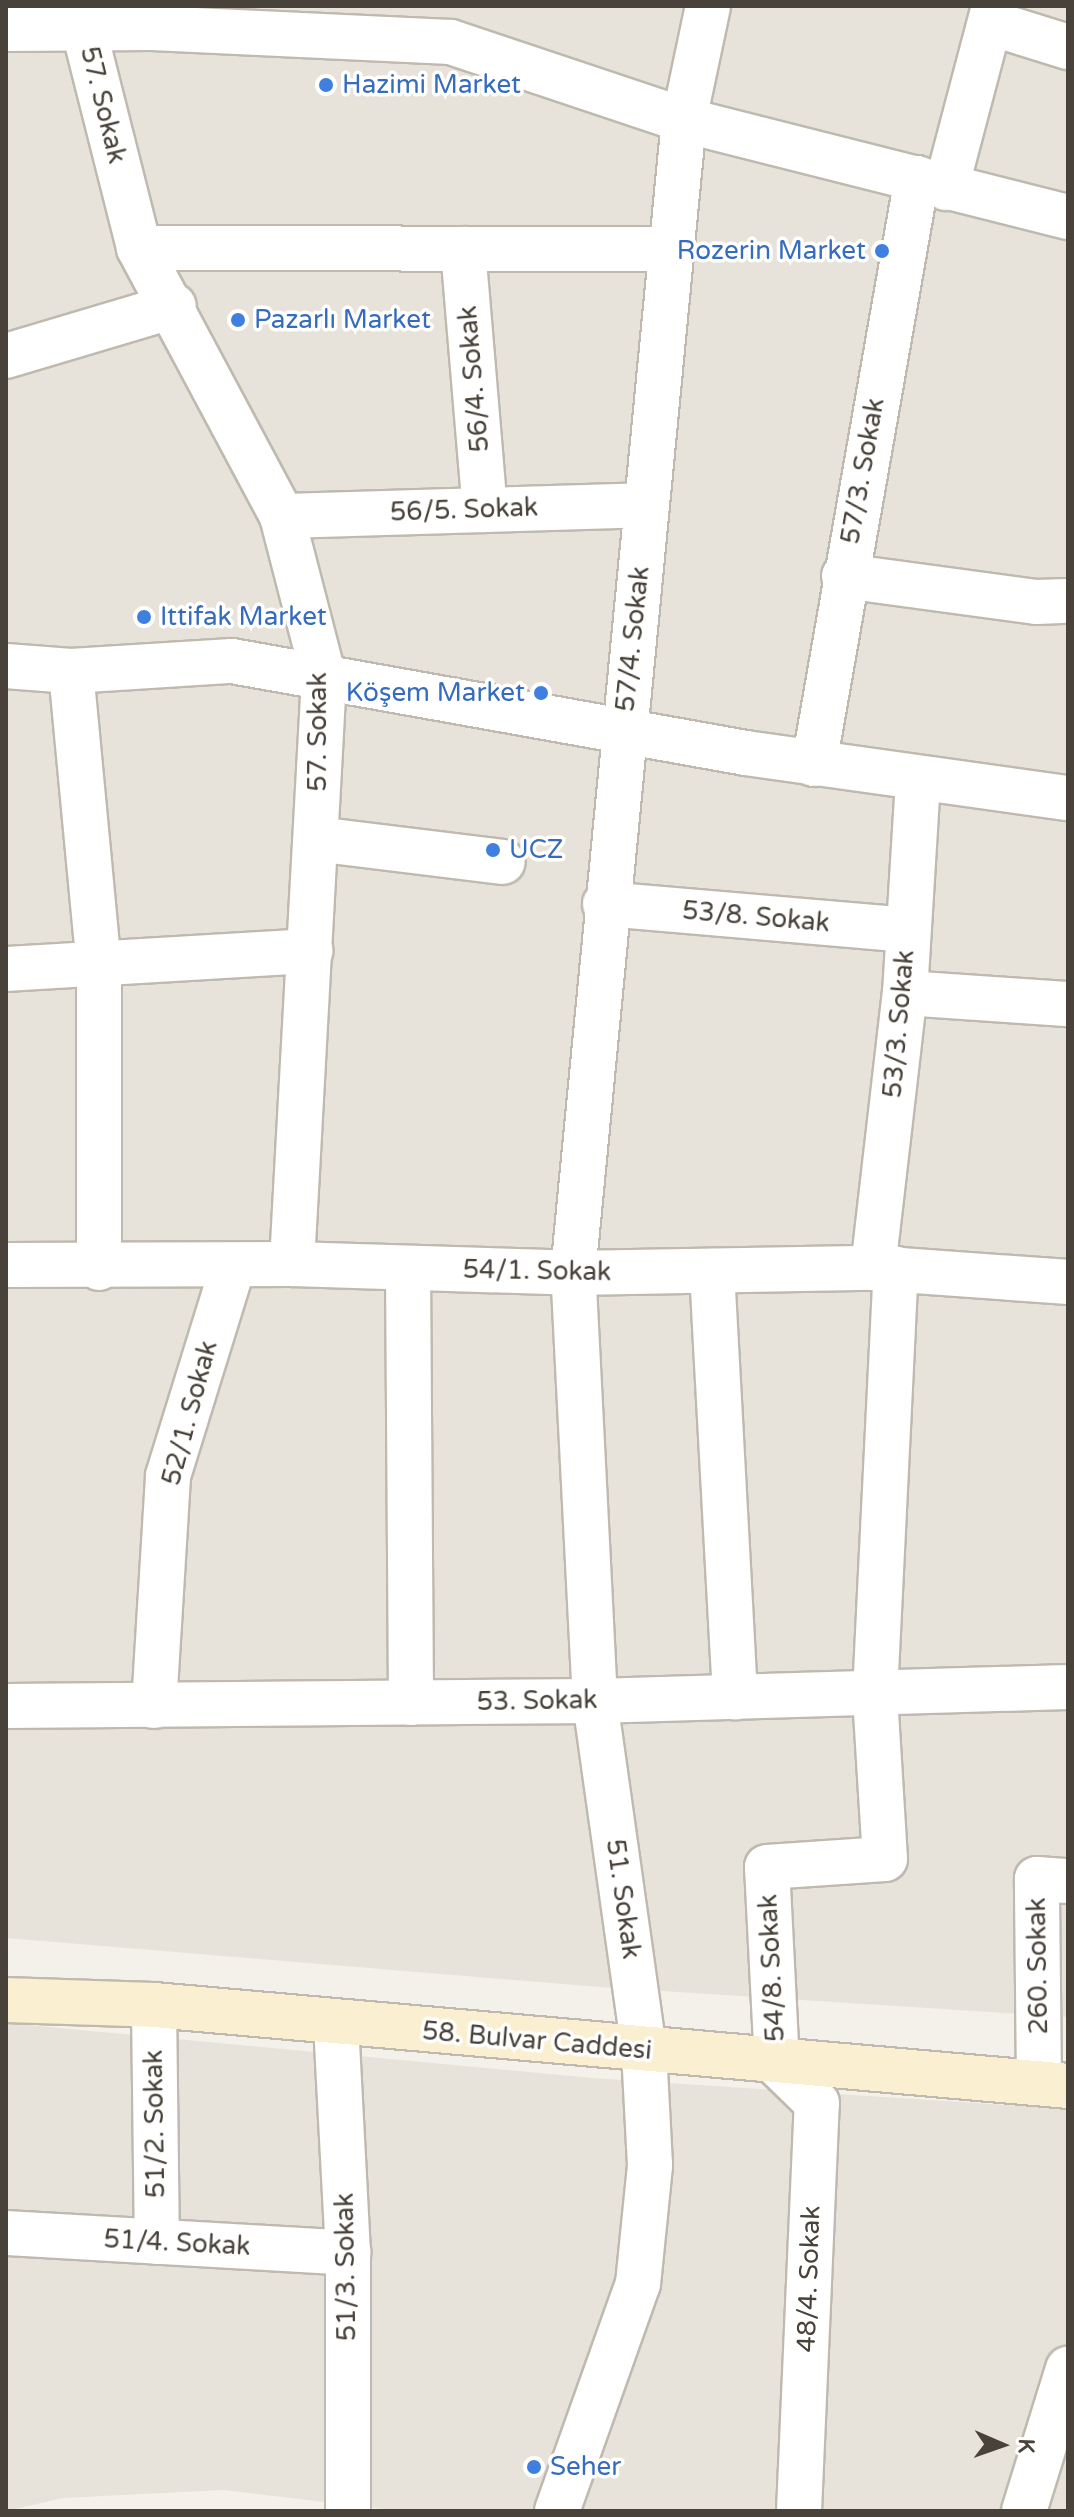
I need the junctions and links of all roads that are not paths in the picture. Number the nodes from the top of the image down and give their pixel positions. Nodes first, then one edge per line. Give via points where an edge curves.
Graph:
1 (708, 6) edge
2 (992, 14) edge
3 (85, 18) edge
4 (455, 24) edge
5 (6, 29) edge
6 (1068, 47) edge
7 (684, 120) junction
8 (931, 183) junction
9 (1068, 217) edge
10 (139, 248) junction
11 (463, 249) junction
12 (671, 249) junction
13 (174, 306) junction
14 (6, 356) edge
15 (646, 505) junction
16 (485, 510) junction
17 (282, 516) junction
18 (844, 576) junction
19 (1068, 601) edge
20 (6, 666) edge
21 (71, 671) junction
22 (324, 678) junction
23 (623, 732) junction
24 (814, 764) junction
25 (918, 780) junction
26 (1068, 798) edge
27 (316, 839) junction
28 (503, 862) dead end
29 (605, 904) junction
30 (907, 930) junction
31 (310, 951) junction
32 (99, 965) junction
33 (6, 969) edge
34 (905, 993) junction
35 (1068, 1004) edge
36 (292, 1264) junction
37 (6, 1265) edge
38 (233, 1266) junction
39 (99, 1268) junction
40 (408, 1268) junction
41 (884, 1268) junction
42 (712, 1271) junction
43 (573, 1273) junction
44 (1068, 1282) edge
45 (1068, 1687) edge
46 (875, 1694) junction
47 (735, 1697) junction
48 (595, 1701) junction
49 (411, 1703) junction
50 (6, 1706) edge
51 (154, 1706) junction
52 (1068, 1881) edge
53 (6, 2000) edge
54 (154, 2005) junction
55 (336, 2024) junction
56 (644, 2050) junction
57 (777, 2064) junction
58 (1054, 2084) edge
59 (6, 2233) edge
60 (157, 2242) junction
61 (348, 2253) junction
62 (1068, 2369) edge
63 (348, 2511) edge
64 (557, 2511) edge
65 (799, 2511) edge
66 (1024, 2511) edge

1 - 7 street, 57/4. Sokak
2 - 6 street
2 - 8 street, 57/3. Sokak
3 - 4 street via 152,28
3 - 5 street
3 - 10 street, 57. Sokak
4 - 7 street
7 - 8 street
7 - 12 street, 57/4. Sokak
8 - 9 street
8 - 18 street, 57/3. Sokak
10 - 11 street
10 - 13 street, 57. Sokak
11 - 12 street
11 - 16 street, 56/4. Sokak
12 - 15 street, 57/4. Sokak
13 - 14 street
13 - 17 street, 57. Sokak
15 - 16 street, 56/5. Sokak
15 - 23 street, 57/4. Sokak
16 - 17 street, 56/5. Sokak
17 - 22 street, 57. Sokak
18 - 19 street via 1036,602
18 - 24 street, 57/3. Sokak
20 - 21 street
21 - 22 street via 232,661
21 - 32 street
22 - 23 street
22 - 27 street, 57. Sokak
23 - 24 street
23 - 29 street, 57/4. Sokak
24 - 25 street
25 - 26 street
25 - 30 street, 53/3. Sokak
27 - 28 street
27 - 31 street, 57. Sokak
29 - 30 street, 53/8. Sokak
29 - 43 street, 57/4. Sokak
30 - 34 street, 53/3. Sokak
31 - 32 street
31 - 36 street, 57. Sokak
32 - 33 street
32 - 39 street
34 - 35 street
34 - 41 street, 53/3. Sokak
36 - 38 street, 54/1. Sokak
36 - 40 street, 54/1. Sokak
37 - 39 street, 54/1. Sokak
38 - 39 street, 54/1. Sokak
38 - 51 street, 52/1. Sokak via 168,1476
40 - 43 street, 54/1. Sokak
40 - 49 street
41 - 42 street, 54/1. Sokak
41 - 44 street, 54/1. Sokak
41 - 46 street, 53/3. Sokak
42 - 43 street, 54/1. Sokak
42 - 47 street
43 - 48 street, 51. Sokak
45 - 46 street, 53. Sokak
46 - 47 street, 53. Sokak
46 - 57 street, 54/8. Sokak via 885,1859 767,1867
47 - 48 street, 53. Sokak
48 - 49 street, 53. Sokak
48 - 56 street, 51. Sokak
49 - 51 street, 53. Sokak
50 - 51 street, 53. Sokak
52 - 58 street, 260. Sokak via 1037,1879
53 - 54 main road, 58. Bulvar Caddesi
54 - 55 main road, 58. Bulvar Caddesi
54 - 60 street, 51/2. Sokak
55 - 56 main road, 58. Bulvar Caddesi
55 - 61 street, 51/3. Sokak
56 - 57 main road, 58. Bulvar Caddesi
56 - 64 street, 51. Sokak via 650,2165 638,2284
57 - 58 main road, 58. Bulvar Caddesi
57 - 65 street, 48/4. Sokak via 817,2103
59 - 60 street, 51/4. Sokak
60 - 61 street, 51/4. Sokak
61 - 63 street, 51/3. Sokak
62 - 66 street

